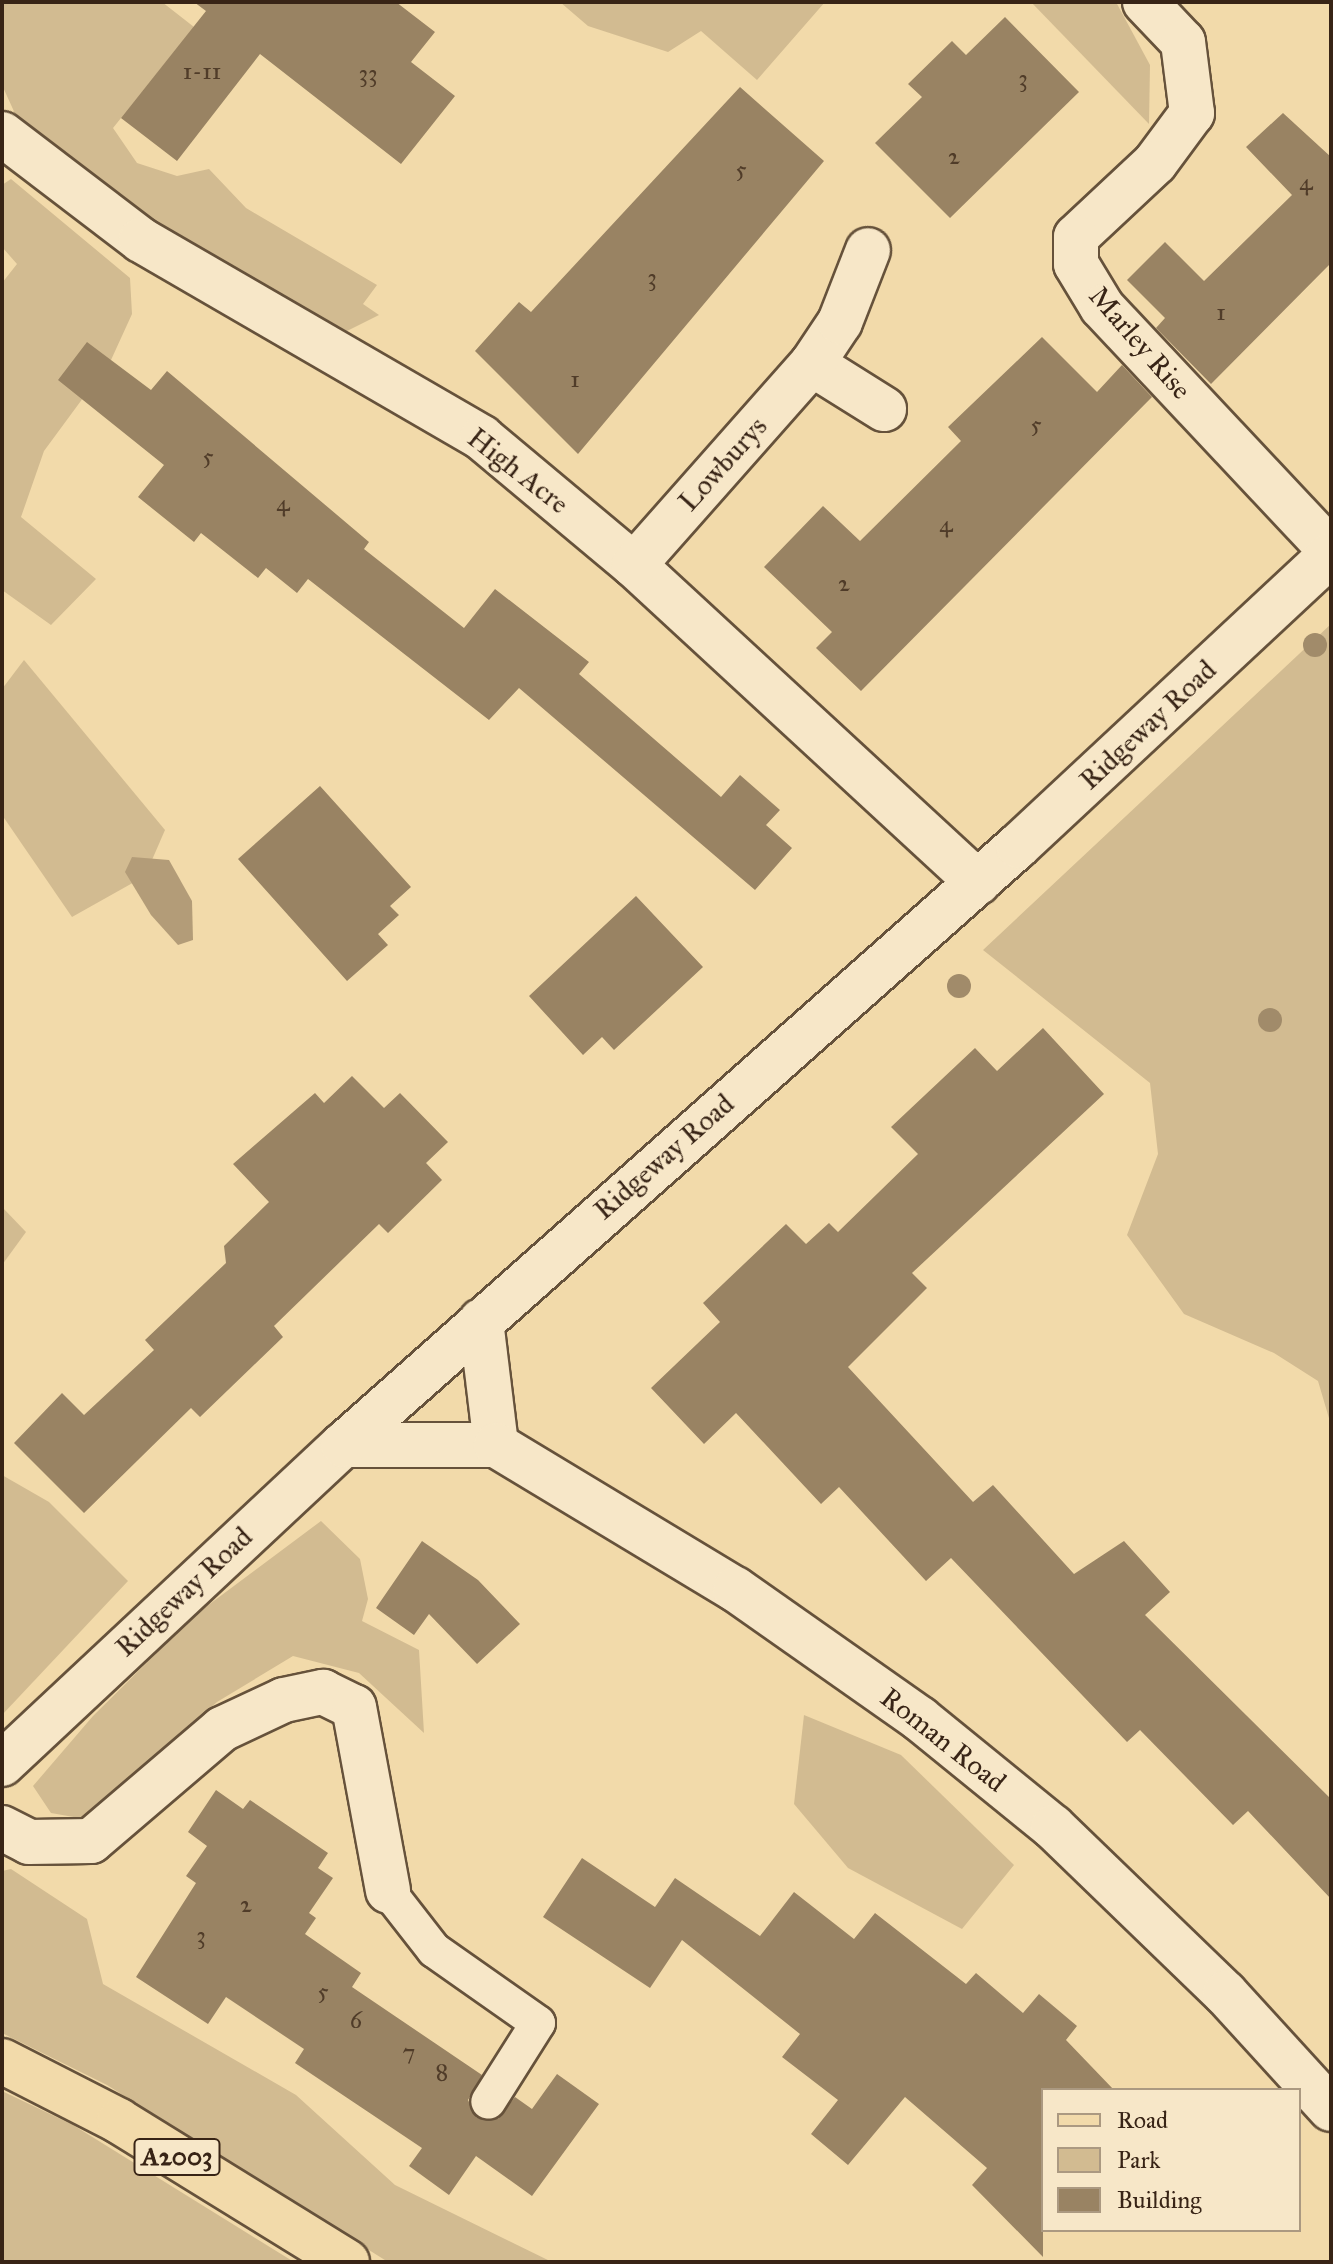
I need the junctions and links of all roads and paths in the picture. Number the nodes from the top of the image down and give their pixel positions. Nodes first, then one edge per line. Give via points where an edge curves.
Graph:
1 (1145, 2) edge
2 (2, 134) edge
3 (868, 250) dead end
4 (812, 364) junction
5 (884, 409) dead end
6 (1331, 552) edge
7 (634, 565) junction
8 (978, 882) junction
9 (481, 1321) junction
10 (343, 1445) junction
11 (496, 1445) junction
12 (2, 1764) edge
13 (2, 1828) edge
14 (388, 1891) joint
15 (2, 2061) edge
16 (488, 2102) dead end
17 (1331, 2109) edge
18 (347, 2262) edge

1 - 6 street, Marley Rise via 1183,42 1192,113 1155,163 1076,237 1076,264 1102,307
2 - 7 street, High Acre via 141,240 482,438
3 - 4 street, Lowburys via 840,322
4 - 5 street
4 - 7 street, Lowburys
6 - 8 street, Ridgeway Road
7 - 8 street, High Acre
8 - 9 street, Ridgeway Road
9 - 10 street, Ridgeway Road
9 - 11 street
10 - 11 street
10 - 12 street, Ridgeway Road
11 - 17 street, Roman Road via 735,1589 920,1719 1053,1827 1225,1993
13 - 14 street via 29,1842 91,1841 222,1729 284,1700 323,1692 354,1707
14 - 16 lane via 434,1950 538,2023
15 - 18 main road, A2003 via 119,2121

